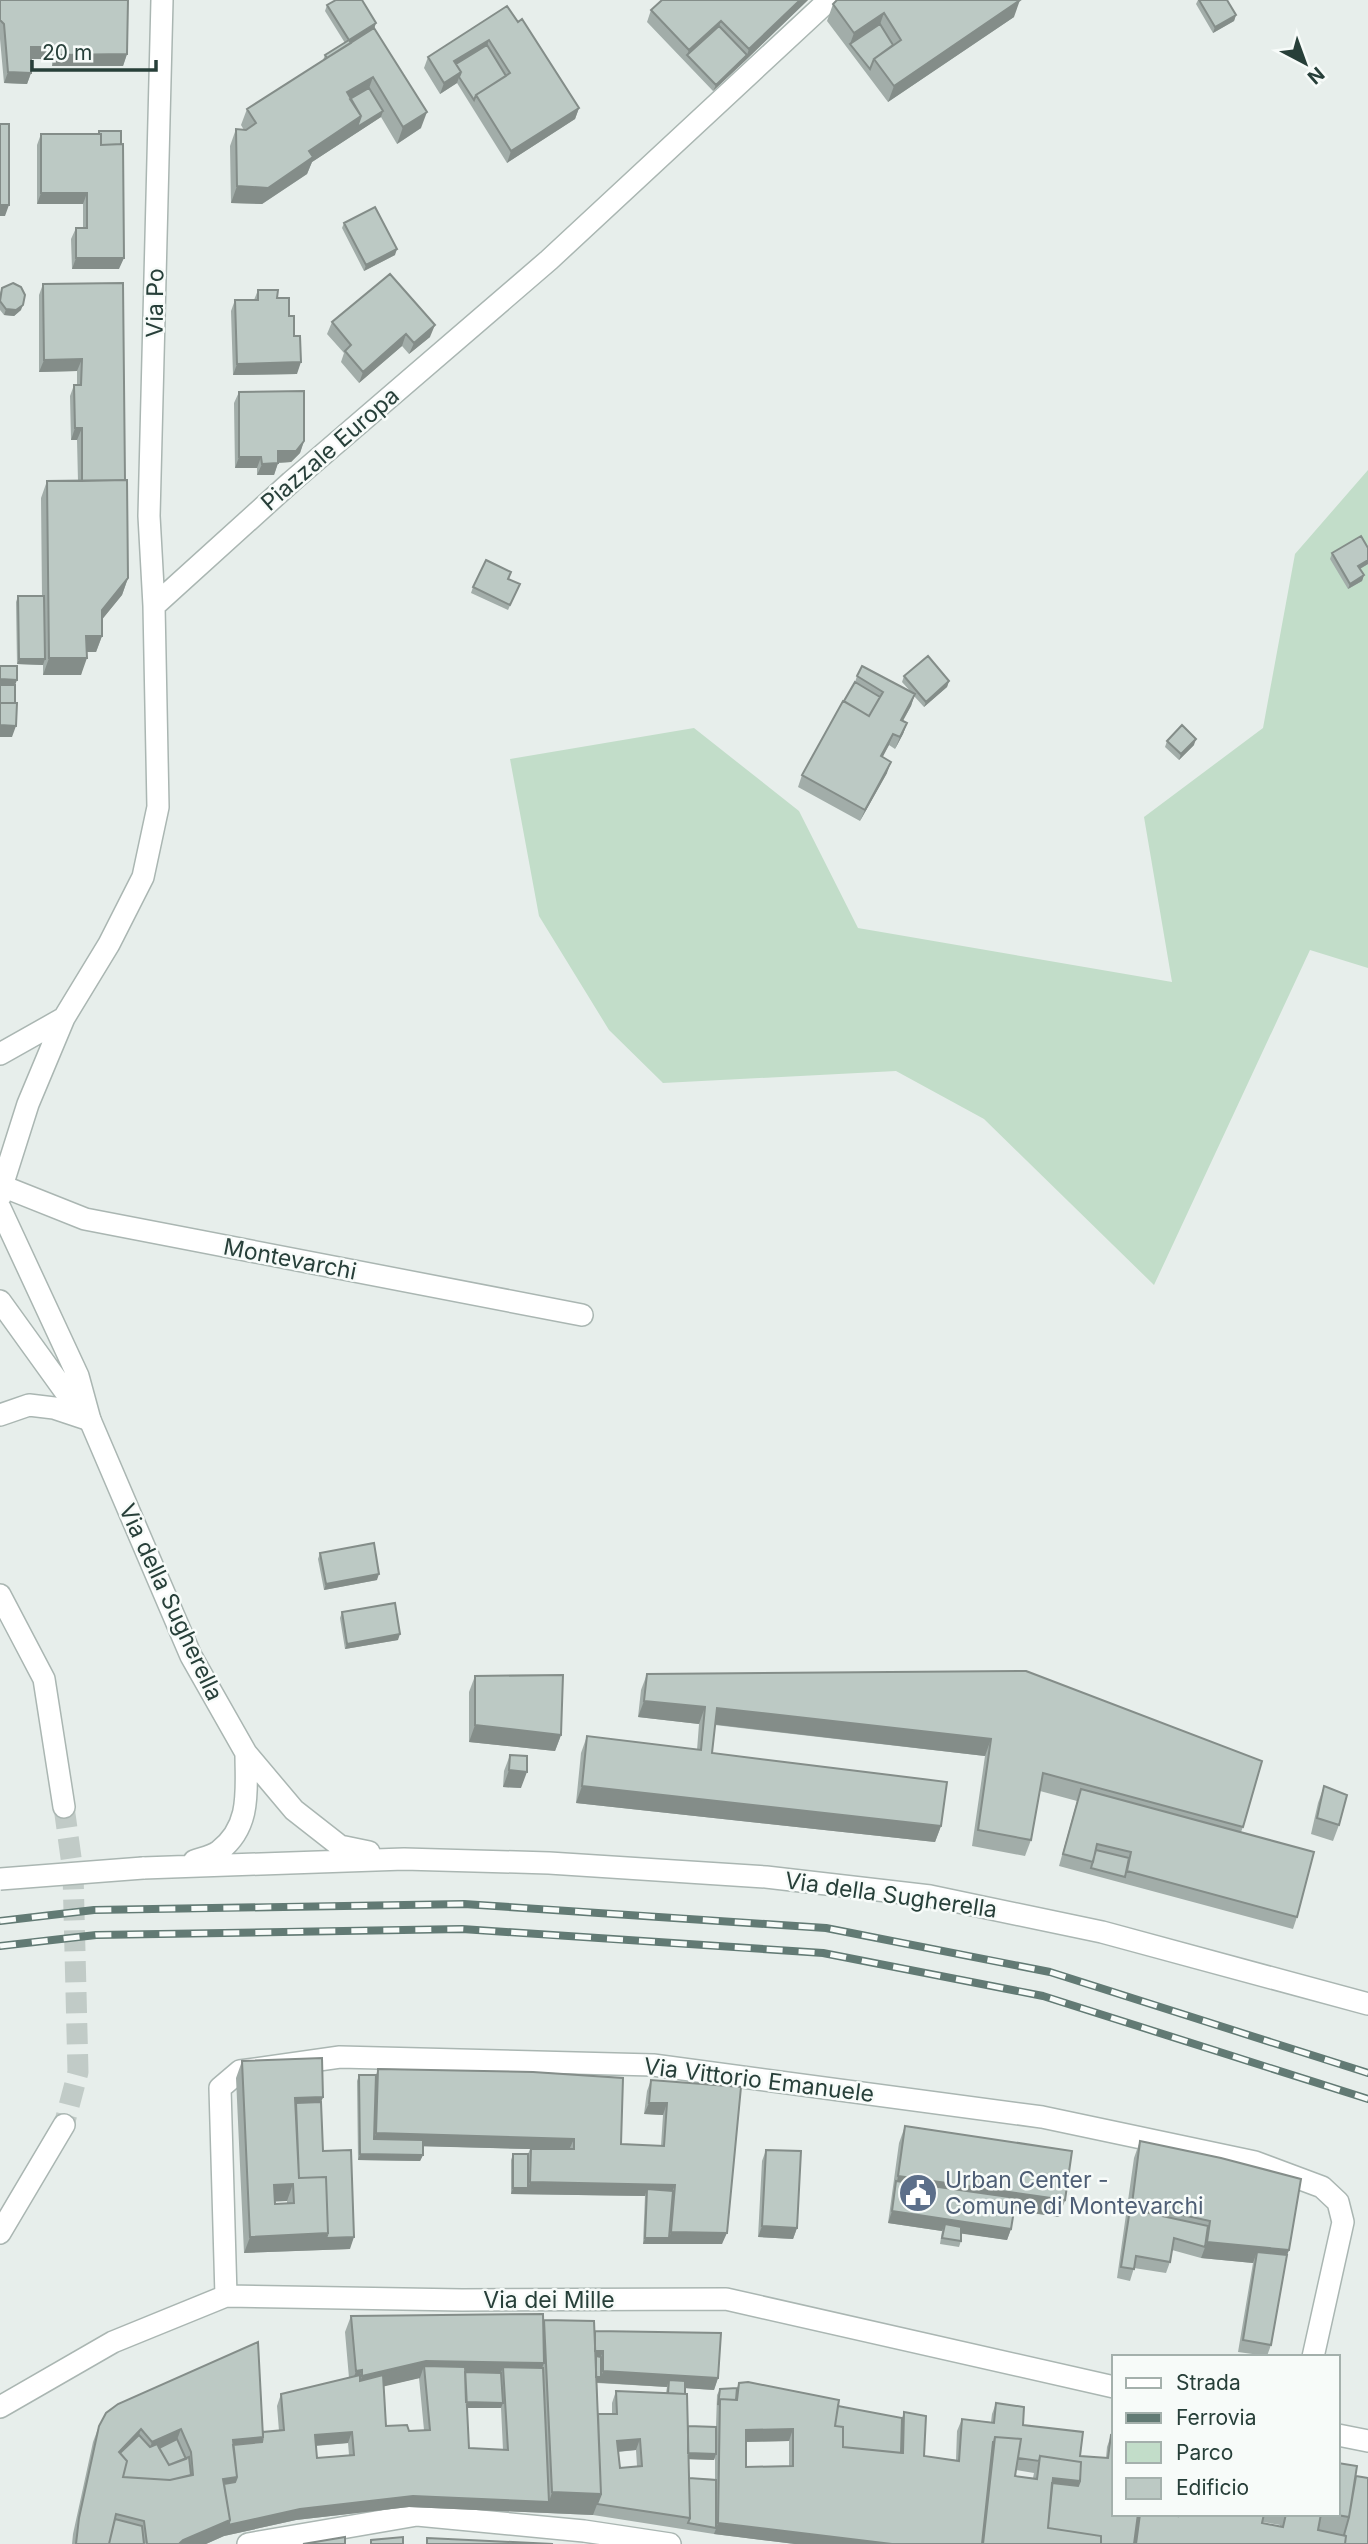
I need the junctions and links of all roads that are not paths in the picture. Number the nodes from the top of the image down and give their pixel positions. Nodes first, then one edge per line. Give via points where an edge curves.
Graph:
1 (162, 0) edge
2 (829, 0) edge
3 (154, 606) junction
4 (64, 1018) junction
5 (0, 1054) edge
6 (1, 1183) edge
7 (0, 1208) edge
8 (0, 1301) edge
9 (582, 1315) dead end
10 (0, 1415) edge
11 (90, 1420) junction
12 (0, 1595) edge
13 (246, 1753) junction
14 (64, 1807) tunnel mouth
15 (404, 1858) junction
16 (180, 1867) junction
17 (0, 1879) edge
18 (1368, 2004) edge
19 (64, 2124) tunnel mouth
20 (0, 2233) edge
21 (226, 2296) junction
22 (1312, 2355) edge
23 (1112, 2387) edge
24 (0, 2407) edge
25 (1340, 2435) edge
26 (1368, 2441) edge
27 (248, 2544) edge
28 (670, 2544) edge

1 - 3 street, Via Po via 149,516
2 - 3 street, Piazzale Europa via 549,260
3 - 4 street via 158,807 143,877
4 - 5 street
4 - 6 street
6 - 9 street, Montevarchi via 85,1219
7 - 11 street, Via della Sugherella via 78,1376
8 - 11 street, Via della Sugherella
10 - 11 street via 29,1405
11 - 13 street, Via della Sugherella via 191,1656
12 - 14 street via 44,1679
13 - 15 street, Via della Sugherella via 295,1810 340,1846
13 - 16 street via 246,1805 239,1831 218,1852
15 - 16 street, Via della Sugherella
15 - 18 street, Via della Sugherella via 766,1877 930,1896 1102,1932
16 - 17 street, Via della Sugherella, bridge
19 - 20 street
21 - 22 street, Via Vittorio Emanuele via 220,2088 240,2071 340,2057 653,2064 1042,2117 1255,2162 1322,2187 1338,2202 1343,2222
21 - 23 street, Via dei Mille via 726,2299
21 - 24 street, Via dei Mille via 113,2342
25 - 26 street
27 - 28 street via 417,2515

